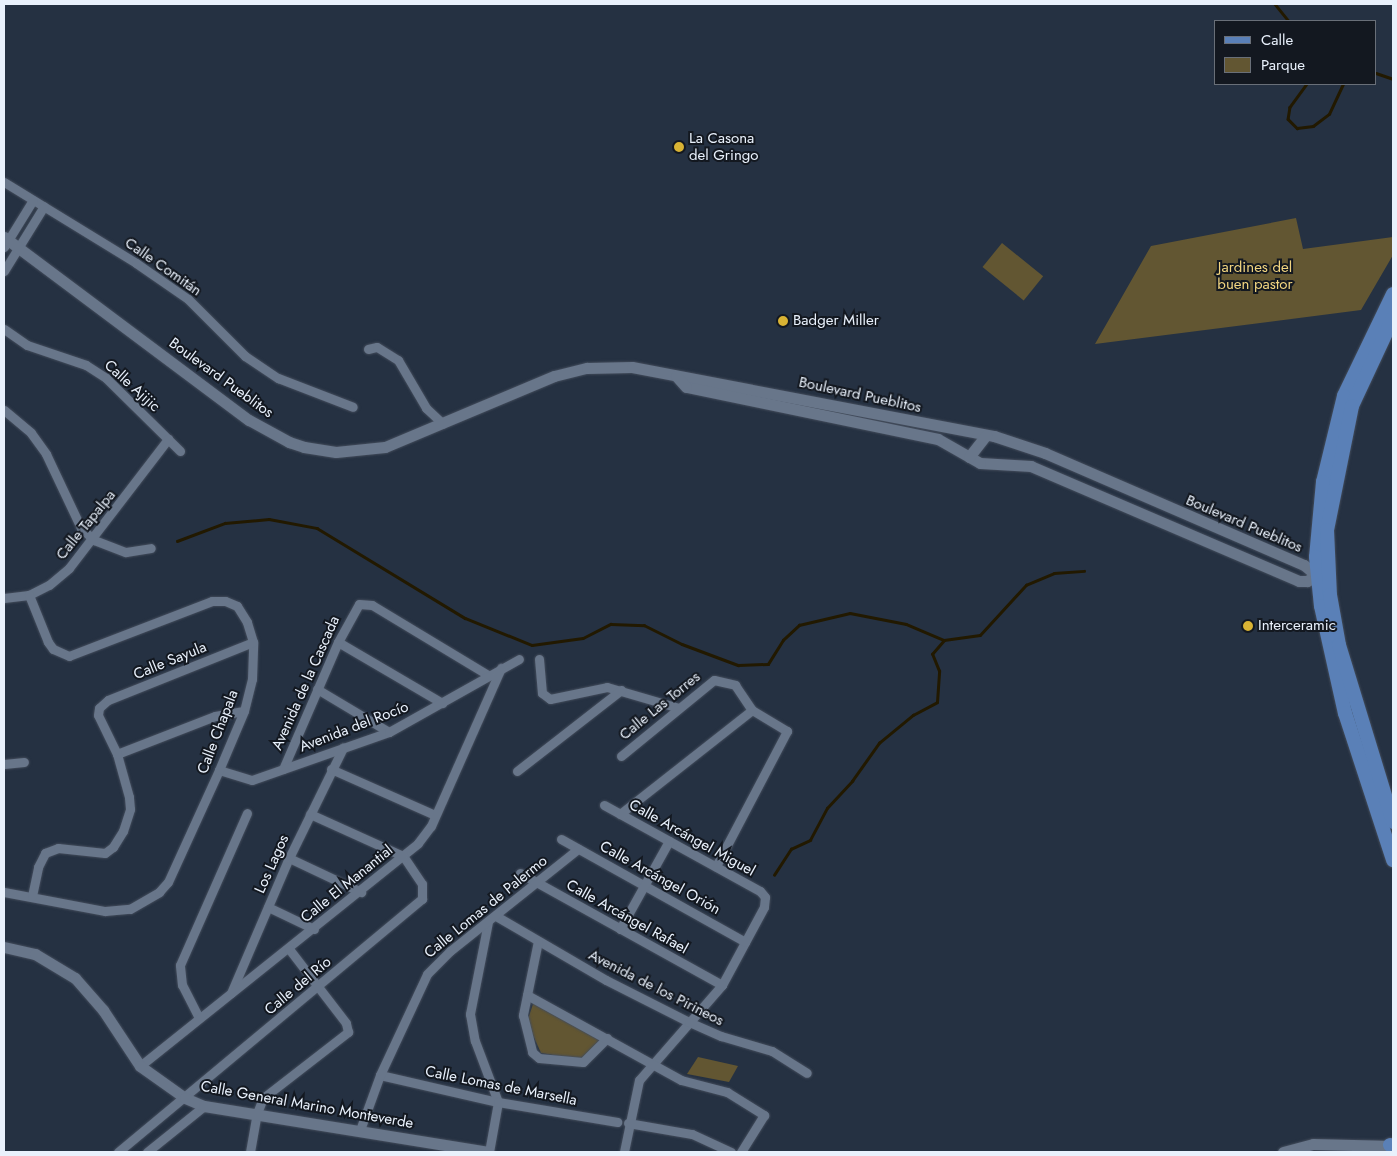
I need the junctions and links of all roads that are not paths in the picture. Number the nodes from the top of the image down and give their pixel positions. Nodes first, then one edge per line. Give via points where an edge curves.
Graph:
1 (4, 182) edge
2 (33, 200) junction
3 (44, 206) junction
4 (5, 242) edge
5 (19, 247) junction
6 (4, 271) edge
7 (1393, 294) edge
8 (1393, 318) edge
9 (4, 329) edge
10 (368, 349) dead end
11 (676, 376) junction
12 (822, 404) junction
13 (352, 407) dead end
14 (4, 410) edge
15 (820, 417) junction
16 (443, 424) junction
17 (986, 435) junction
18 (168, 439) junction
19 (180, 451) dead end
20 (969, 457) junction
21 (1173, 510) junction
22 (1168, 524) junction
23 (1207, 526) junction
24 (1202, 538) junction
25 (94, 540) junction
26 (151, 548) dead end
27 (1327, 559) junction
28 (1316, 575) junction
29 (1330, 594) junction
30 (29, 595) junction
31 (4, 598) edge
32 (253, 642) junction
33 (338, 642) junction
34 (518, 658) dead end
35 (539, 659) dead end
36 (501, 668) junction
37 (488, 675) junction
38 (316, 689) junction
39 (621, 690) junction
40 (442, 703) junction
41 (679, 708) junction
42 (752, 710) junction
43 (244, 711) junction
44 (389, 732) junction
45 (343, 748) junction
46 (117, 754) junction
47 (621, 756) dead end
48 (24, 762) dead end
49 (4, 764) edge
50 (282, 769) junction
51 (331, 769) junction
52 (219, 770) junction
53 (517, 771) dead end
54 (604, 805) dead end
55 (247, 814) dead end
56 (310, 814) junction
57 (620, 814) junction
58 (435, 815) junction
59 (1393, 822) edge
60 (561, 839) dead end
61 (669, 840) junction
62 (578, 849) junction
63 (403, 856) junction
64 (290, 858) junction
65 (1393, 860) edge
66 (716, 866) junction
67 (520, 873) dead end
68 (538, 883) junction
69 (644, 886) junction
70 (4, 892) edge
71 (361, 892) junction
72 (32, 896) junction
73 (268, 907) junction
74 (496, 916) junction
75 (488, 922) junction
76 (620, 928) junction
77 (314, 929) junction
78 (538, 941) junction
79 (745, 942) junction
80 (4, 947) edge
81 (289, 949) junction
82 (722, 985) junction
83 (319, 987) junction
84 (231, 994) junction
85 (527, 995) junction
86 (199, 1018) junction
87 (689, 1022) junction
88 (607, 1038) junction
89 (650, 1063) junction
90 (140, 1066) junction
91 (807, 1073) dead end
92 (380, 1075) junction
93 (185, 1098) junction
94 (498, 1102) junction
95 (204, 1106) junction
96 (257, 1113) junction
97 (617, 1122) dead end
98 (628, 1123) junction
99 (360, 1130) junction
100 (1393, 1145) edge
101 (118, 1152) edge
102 (146, 1152) edge
103 (250, 1152) edge
104 (488, 1152) edge
105 (624, 1152) edge
106 (732, 1152) edge
107 (742, 1152) edge
108 (1283, 1152) edge

1 - 2 street, Calle Comitán
2 - 3 street, Calle Comitán
2 - 4 street
3 - 5 street
3 - 13 street, Calle Comitán via 188,299 245,356 278,378
4 - 5 street, Boulevard Pueblitos
5 - 6 street
5 - 16 street, Boulevard Pueblitos via 249,420 289,442 336,452 367,451
7 - 28 main road via 1350,380 1336,424 1317,529
8 - 27 main road via 1352,406 1334,485 1327,530
9 - 18 street, Calle Ajijic via 27,345 86,365 106,378
10 - 16 street via 377,346 398,360 426,408
11 - 12 street, Boulevard Pueblitos via 688,375
11 - 15 street, Boulevard Pueblitos via 686,387
11 - 16 street, Boulevard Pueblitos via 632,367 587,368 522,387
12 - 15 street
12 - 17 street, Boulevard Pueblitos
14 - 25 street via 31,433 46,454 77,522
15 - 20 street, Boulevard Pueblitos via 938,439
17 - 20 street
17 - 21 street, Boulevard Pueblitos via 1045,453
18 - 19 street, Calle Ajijic
18 - 25 street, Calle Tapalpa
20 - 22 street, Boulevard Pueblitos via 989,464 1031,466
21 - 22 street via 1175,518
21 - 23 street, Boulevard Pueblitos
22 - 24 street, Boulevard Pueblitos
23 - 24 street via 1198,530
23 - 28 street, Boulevard Pueblitos via 1300,564
24 - 28 street, Boulevard Pueblitos via 1298,581 1307,581
25 - 26 street via 126,552
25 - 30 street, Calle Tapalpa via 70,568 49,585
27 - 28 main road
27 - 29 main road
28 - 29 main road
28 - 65 main road via 1329,647 1346,713
29 - 59 main road via 1339,645
30 - 31 street, Calle Tapalpa
30 - 32 street, Calle Chapala via 48,642 62,654 77,654 212,601 226,601 237,606
32 - 43 street, Calle Chapala via 252,679
32 - 46 street, Calle Sayula via 108,700 99,708 102,725
33 - 37 street, Avenida de la Cascada via 355,609 364,602
33 - 38 street, Avenida de la Cascada
33 - 40 street
34 - 36 street, Avenida del Rocío
35 - 39 street via 542,693 550,699 584,689 607,687
36 - 37 street, Avenida del Rocío
36 - 58 street, Calle El Manantial
37 - 40 street, Avenida del Rocío
38 - 44 street
38 - 50 street, Avenida de la Cascada
39 - 41 street
39 - 53 street
40 - 44 street, Avenida del Rocío
41 - 42 street, Calle Las Torres via 714,680 721,680 735,686
41 - 47 street, Calle Las Torres
42 - 57 street
42 - 66 street, Calle Las Torres via 787,732
43 - 46 street via 215,716
43 - 52 street, Calle Chapala
44 - 45 street, Avenida del Rocío
45 - 50 street, Avenida del Rocío
45 - 51 street, Los Lagos
46 - 72 street via 130,809 118,839 106,853 58,848 45,853
48 - 49 street
50 - 52 street, Avenida del Rocío via 246,780
51 - 56 street, Los Lagos
51 - 58 street
52 - 72 street, Calle Chapala via 168,882 146,902 130,909 105,911
54 - 57 street, Calle Arcángel Miguel
55 - 86 street via 180,966 182,985
56 - 63 street
56 - 64 street, Los Lagos
57 - 61 street, Calle Arcángel Miguel
58 - 63 street, Calle El Manantial via 425,835
60 - 62 street, Calle Arcángel Orión
61 - 66 street, Calle Arcángel Miguel
61 - 69 street
62 - 68 street, Calle Lomas de Palermo
62 - 69 street, Calle Arcángel Orión
63 - 71 street, Calle El Manantial
63 - 83 street, Calle del Río via 422,884 424,893 417,905
64 - 71 street
64 - 73 street, Los Lagos
66 - 79 street, Calle Arcángel Miguel via 765,897 764,907
67 - 68 street, Calle Arcángel Rafael
68 - 74 street, Calle Lomas de Palermo
68 - 76 street, Calle Arcángel Rafael
69 - 76 street
69 - 79 street, Calle Arcángel Orión
70 - 72 street, Calle Chapala
71 - 77 street, Calle El Manantial
73 - 77 street
73 - 84 street, Los Lagos
74 - 75 street, Calle Lomas de Palermo
74 - 78 street, Avenida de los Pirineos
75 - 92 street, Calle Lomas de Palermo via 450,951 427,974
75 - 94 street via 471,1025
76 - 82 street, Calle Arcángel Rafael
77 - 81 street, Calle El Manantial
78 - 85 street
78 - 87 street, Avenida de los Pirineos
79 - 82 street
80 - 90 street, Calle General Marino Monteverde via 35,954 75,978 103,1010
81 - 83 street
81 - 84 street, Calle El Manantial
82 - 87 street
83 - 93 street, Calle del Río
83 - 96 street via 346,1022 348,1032 270,1090
84 - 86 street, Calle El Manantial
85 - 88 street
85 - 88 street via 523,1024 532,1052 539,1058 583,1062
86 - 90 street, Calle El Manantial
87 - 89 street
87 - 91 street, Avenida de los Pirineos via 721,1036 772,1051
88 - 89 street
89 - 98 street via 639,1080
89 - 107 street via 681,1080 728,1092 764,1115
90 - 93 street, Calle General Marino Monteverde
92 - 94 street, Calle Lomas de Marsella
92 - 99 street, Calle Lomas de Palermo
93 - 95 street, Calle General Marino Monteverde
93 - 101 street
94 - 97 street, Calle Lomas de Marsella
94 - 104 street
95 - 96 street, Calle General Marino Monteverde
95 - 102 street
96 - 99 street, Calle General Marino Monteverde
96 - 103 street
98 - 105 street
98 - 106 street via 692,1134
99 - 104 street, Calle General Marino Monteverde
100 - 108 street via 1313,1144

